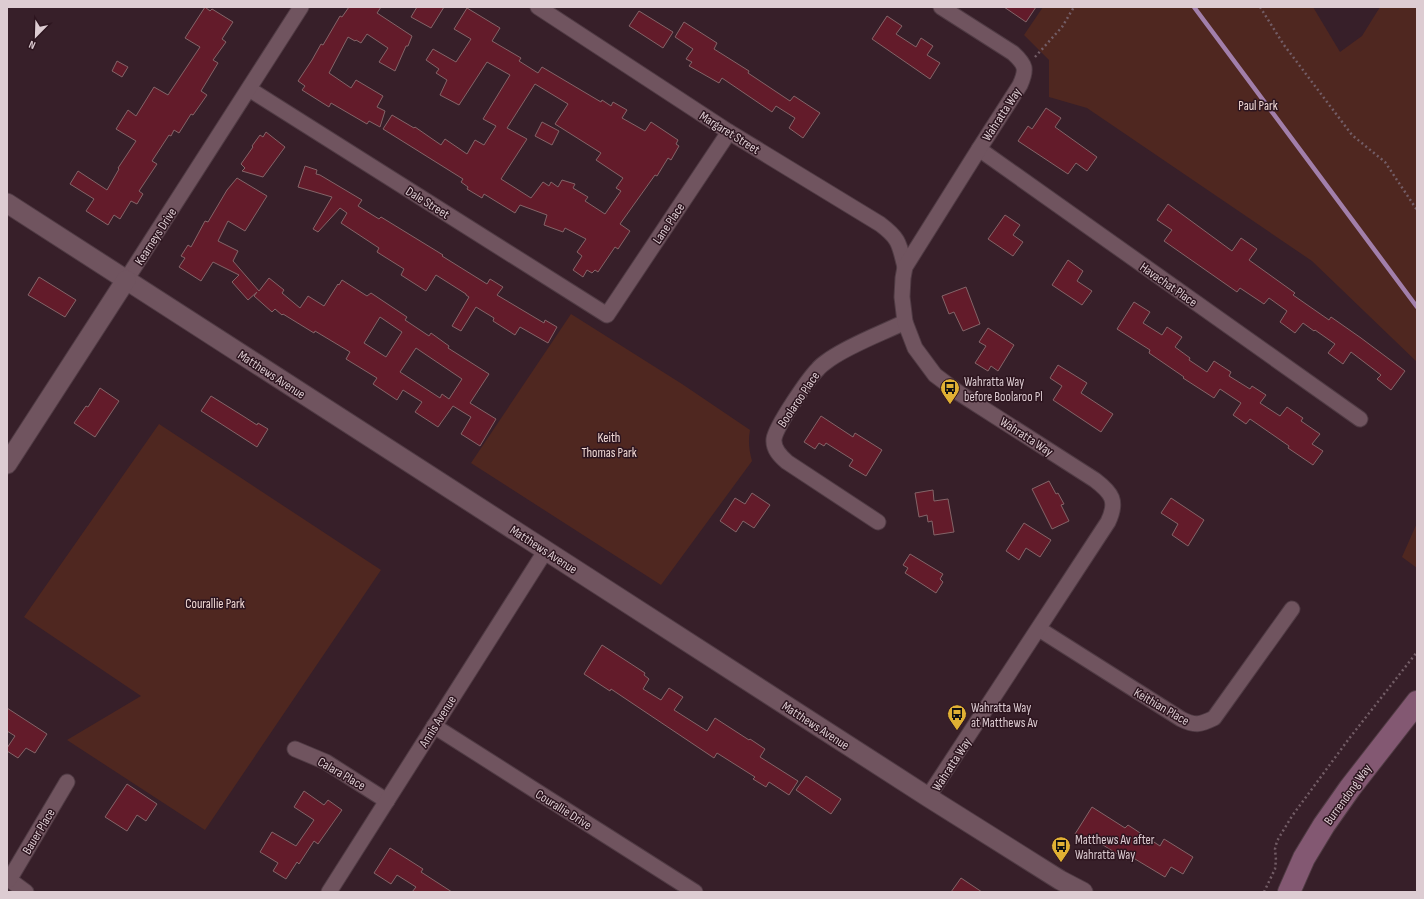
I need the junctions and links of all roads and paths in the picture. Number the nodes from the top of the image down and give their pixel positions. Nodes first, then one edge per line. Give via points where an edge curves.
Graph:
1 (301, 7) edge
2 (538, 7) edge
3 (941, 7) edge
4 (1074, 7) edge
5 (1260, 7) edge
6 (1025, 68) junction
7 (249, 89) junction
8 (729, 132) junction
9 (979, 149) junction
10 (7, 203) edge
11 (1417, 210) edge
12 (905, 267) junction
13 (126, 280) junction
14 (607, 315) joint
15 (905, 322) junction
16 (1360, 419) dead end
17 (7, 464) edge
18 (878, 522) dead end
19 (546, 550) junction
20 (1292, 609) dead end
21 (1039, 629) junction
22 (1417, 652) edge
23 (1414, 713) edge
24 (434, 726) junction
25 (295, 749) dead end
26 (67, 782) dead end
27 (928, 797) junction
28 (387, 801) junction
29 (8, 879) edge
30 (26, 892) edge
31 (329, 892) edge
32 (695, 892) edge
33 (1083, 892) edge
34 (1264, 892) edge
35 (1289, 892) edge

1 - 7 street, Kearneys Drive
2 - 8 street, Margaret Street
3 - 6 street via 1013,53
4 - 6 path via 1062,27
5 - 11 path via 1284,45 1352,135 1385,162
6 - 9 street, Wahratta Way via 1020,85
7 - 13 street, Kearneys Drive
7 - 14 street, Dale Street
8 - 12 street, Margaret Street via 880,224 898,240
8 - 14 street, Lane Place
9 - 12 street, Wahratta Way
9 - 16 street, Havachat Place
10 - 13 street, Matthews Avenue
12 - 15 street, Wahratta Way via 902,297
13 - 17 street, Kearneys Drive
13 - 19 street, Matthews Avenue
15 - 18 street, Boolaroo Place via 840,353 819,368 778,429 774,440 779,455 787,462
15 - 21 street, Wahratta Way via 915,348 935,375 1095,480 1106,488 1113,499 1113,511 1108,522
19 - 24 street, Annis Avenue
19 - 27 street, Matthews Avenue
20 - 21 street, Keithian Place via 1214,718 1203,724 1192,724 1181,719
21 - 27 street, Wahratta Way
22 - 34 path via 1292,816 1277,841 1275,869
23 - 35 main road, Burrendong Way via 1350,788 1324,825 1304,858
24 - 28 street, Annis Avenue
24 - 32 street, Courallie Drive
25 - 28 street, Calara Place via 326,762
26 - 29 street, Bauer Place
27 - 33 street, Matthews Avenue
28 - 31 street, Annis Avenue
29 - 30 street

